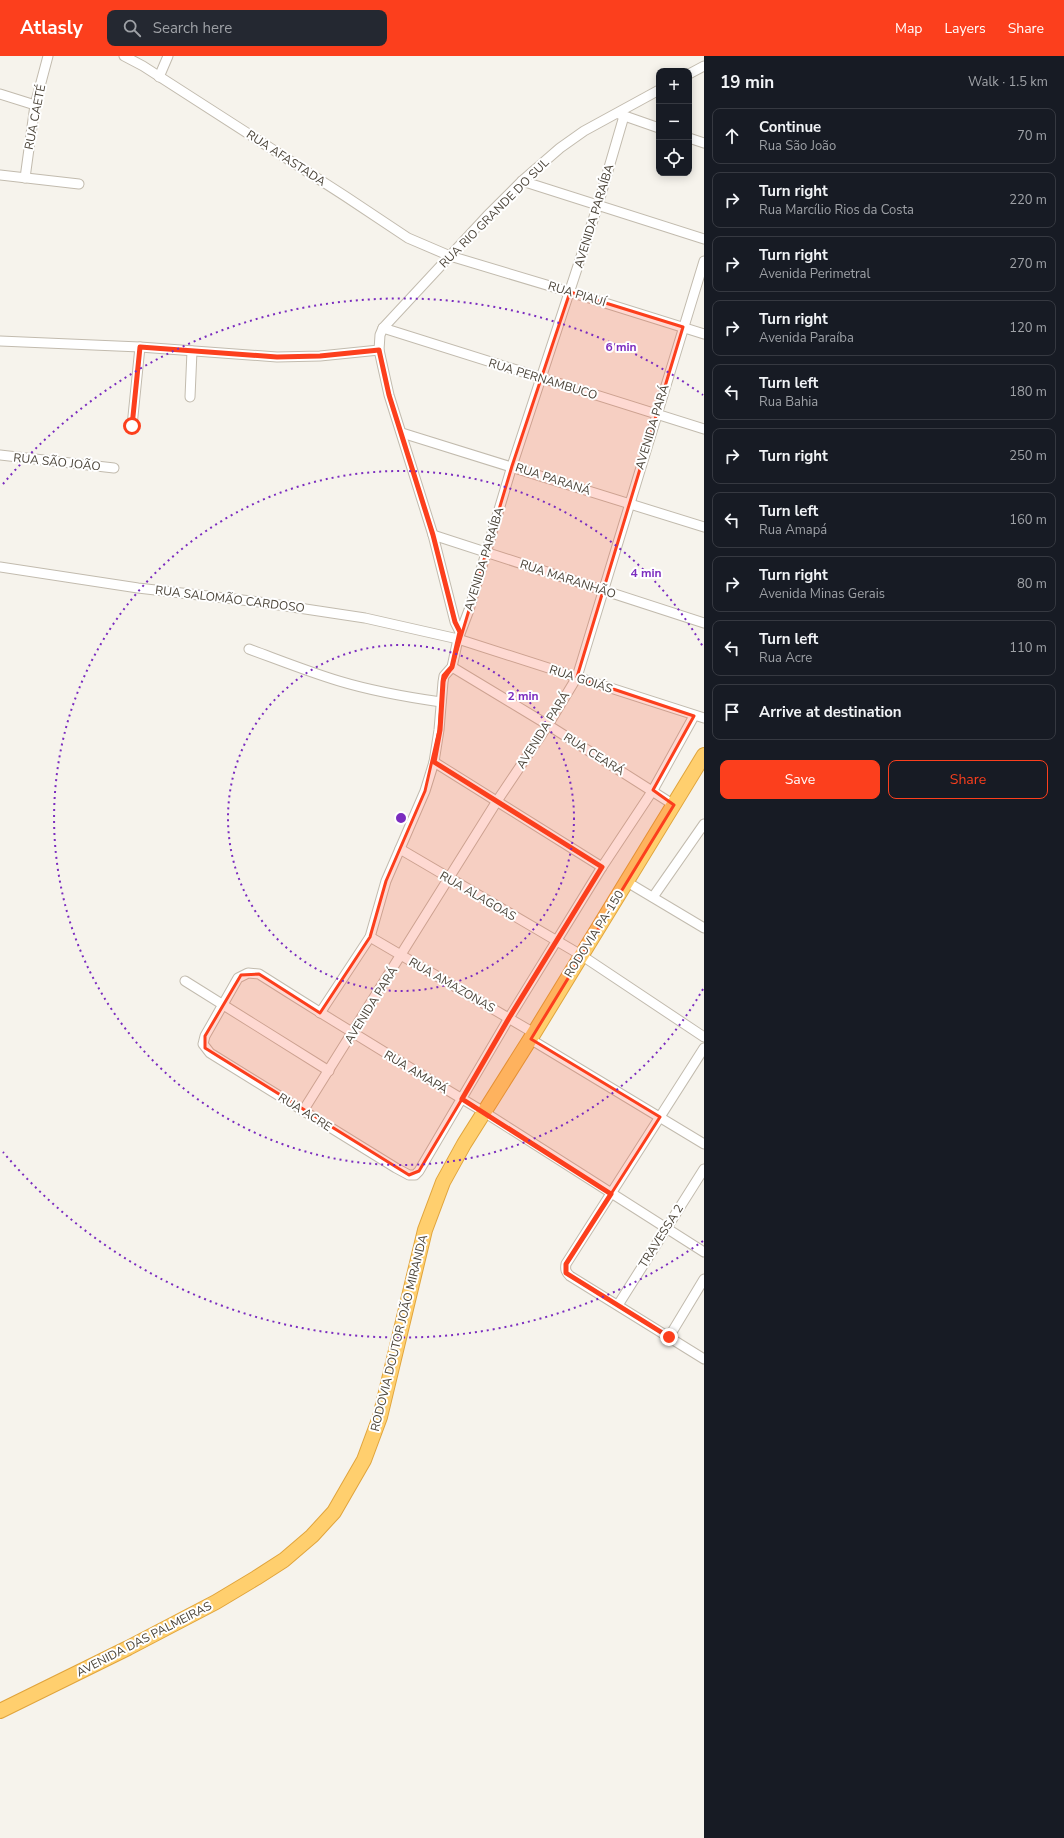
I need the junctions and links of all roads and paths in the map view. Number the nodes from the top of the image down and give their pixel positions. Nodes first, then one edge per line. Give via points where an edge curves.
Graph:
1 (48, 56) edge
2 (124, 56) edge
3 (168, 56) edge
4 (704, 66) edge
5 (692, 72) edge
6 (159, 77) junction
7 (656, 92) edge
8 (0, 94) edge
9 (36, 105) junction
10 (621, 114) junction
11 (656, 127) edge
12 (692, 139) edge
13 (704, 143) edge
14 (0, 175) edge
15 (24, 178) junction
16 (522, 181) junction
17 (80, 184) dead end
18 (598, 205) junction
19 (704, 239) edge
20 (450, 256) junction
21 (704, 261) edge
22 (570, 292) junction
23 (683, 327) junction
24 (383, 328) junction
25 (704, 334) edge
26 (0, 341) edge
27 (140, 347) junction
28 (379, 350) junction
29 (192, 351) junction
30 (541, 378) junction
31 (190, 397) dead end
32 (656, 414) junction
33 (132, 426) dead end
34 (704, 429) edge
35 (402, 433) junction
36 (0, 456) edge
37 (512, 466) junction
38 (114, 468) dead end
39 (629, 503) junction
40 (704, 527) edge
41 (433, 535) junction
42 (486, 553) junction
43 (0, 567) edge
44 (603, 590) junction
45 (704, 623) edge
46 (459, 635) junction
47 (250, 649) dead end
48 (452, 667) junction
49 (577, 677) junction
50 (441, 702) junction
51 (694, 716) junction
52 (704, 718) edge
53 (548, 725) junction
54 (704, 755) edge
55 (434, 762) junction
56 (653, 790) junction
57 (498, 801) junction
58 (674, 805) junction
59 (704, 824) edge
60 (400, 850) junction
61 (602, 867) junction
62 (450, 879) junction
63 (627, 882) junction
64 (653, 898) junction
65 (704, 928) edge
66 (370, 937) junction
67 (557, 942) junction
68 (581, 955) junction
69 (402, 956) junction
70 (185, 981) dead end
71 (222, 1005) junction
72 (320, 1013) junction
73 (509, 1018) junction
74 (353, 1033) junction
75 (532, 1036) junction
76 (704, 1037) edge
77 (704, 1048) edge
78 (329, 1071) junction
79 (462, 1099) junction
80 (304, 1111) junction
81 (484, 1112) junction
82 (660, 1116) junction
83 (704, 1144) edge
84 (704, 1169) edge
85 (611, 1194) junction
86 (666, 1228) junction
87 (704, 1252) edge
88 (704, 1279) edge
89 (618, 1305) junction
90 (669, 1337) junction
91 (704, 1359) edge
92 (284, 1560) joint
93 (0, 1711) edge

1 - 9 street, RUA CAETÉ
2 - 6 street, RUA AFASTADA
3 - 6 street
4 - 5 street
6 - 20 street, RUA AFASTADA via 396,231 423,246
7 - 10 street, RUA RIO GRANDE DO SUL
8 - 9 street
9 - 15 street, RUA CAETÉ
10 - 11 street
10 - 16 street, RUA RIO GRANDE DO SUL via 569,140
10 - 18 street, AVENIDA PARAÍBA
12 - 13 street
14 - 15 street
15 - 17 street
16 - 18 street
16 - 20 street, RUA RIO GRANDE DO SUL
18 - 19 street
18 - 22 street, AVENIDA PARAÍBA
20 - 22 street, RUA PIAUÍ
20 - 24 street, RUA RIO GRANDE DO SUL
21 - 23 street, AVENIDA PARÁ
22 - 23 street, RUA PIAUÍ
22 - 30 street, AVENIDA PARAÍBA
23 - 25 street, RUA PIAUÍ
23 - 32 street, AVENIDA PARÁ
24 - 28 street
24 - 30 street, RUA PERNAMBUCO
26 - 27 street
27 - 29 street
27 - 33 street
28 - 29 street via 277,357
28 - 35 street via 389,395
29 - 31 street
30 - 32 street, RUA PERNAMBUCO
30 - 37 street, AVENIDA PARAÍBA
32 - 34 street, RUA PERNAMBUCO
32 - 39 street, AVENIDA PARÁ
35 - 37 street, RUA PARANÁ
35 - 41 street
36 - 38 street, RUA SÃO JOÃO
37 - 39 street, RUA PARANÁ
37 - 42 street, AVENIDA PARAÍBA
39 - 40 street, RUA PARANÁ
39 - 44 street, AVENIDA PARÁ
41 - 42 street, RUA MARANHÃO
41 - 46 street
42 - 44 street, RUA MARANHÃO
42 - 46 street, AVENIDA PARAÍBA
43 - 46 street, RUA SALOMÃO CARDOSO via 138,588 259,602
44 - 45 street, RUA MARANHÃO
44 - 49 street, AVENIDA PARÁ
46 - 48 street, AVENIDA PARAÍBA
46 - 49 street, RUA GOIÁS
47 - 50 street via 338,681
48 - 50 street, AVENIDA PARAÍBA via 444,676
48 - 53 street, RUA CEARÁ
49 - 51 street, RUA GOIÁS
49 - 53 street, AVENIDA PARÁ
50 - 55 street, AVENIDA PARAÍBA via 440,730
51 - 52 street, RUA GOIÁS
51 - 56 street
53 - 56 street, RUA CEARÁ
53 - 57 street, AVENIDA PARÁ
54 - 58 highway, RODOVIA PA-150
55 - 57 street
55 - 60 street, AVENIDA PARAÍBA via 425,791
56 - 58 street, RUA CEARÁ
56 - 61 street
57 - 61 street
57 - 62 street, AVENIDA PARÁ
58 - 63 highway, RODOVIA PA-150
59 - 64 street
60 - 62 street, RUA ALAGOAS
60 - 66 street, AVENIDA PARAÍBA via 386,881
61 - 67 street
62 - 67 street, RUA ALAGOAS
62 - 69 street, AVENIDA PARÁ
63 - 64 street
63 - 68 highway, RODOVIA PA-150
64 - 65 street
66 - 69 street, RUA AMAZONAS
66 - 72 street, AVENIDA PARAÍBA
67 - 68 street, RUA ALAGOAS
67 - 73 street
68 - 75 highway, RODOVIA PA-150
68 - 76 street
69 - 73 street, RUA AMAZONAS
69 - 74 street, AVENIDA PARÁ
70 - 71 street
71 - 72 street, RUA AMAPÁ via 238,978 248,973 259,974
71 - 78 street
71 - 80 street, RUA ACRE via 204,1041 204,1048
72 - 74 street, RUA AMAPÁ
73 - 75 street, RUA AMAZONAS
73 - 79 street
74 - 78 street, AVENIDA PARÁ
74 - 79 street, RUA AMAPÁ
75 - 81 highway, RODOVIA PA-150
75 - 82 street, RUA AMAZONAS
77 - 82 street
78 - 80 street, AVENIDA PARÁ
79 - 80 street, RUA ACRE via 419,1171 414,1175 396,1168
79 - 81 street, RUA AMAPÁ
81 - 85 street, RUA AMAPÁ
81 - 92 highway, RODOVIA DOUTOR JOÃO MIRANDA via 450,1170 433,1206 380,1416 364,1460 334,1512 312,1536
82 - 83 street
82 - 85 street
84 - 86 street, TRAVESSA 2
85 - 86 street, RUA AMAPÁ
85 - 89 street via 565,1269 570,1276
86 - 87 street, RUA AMAPÁ
86 - 89 street, TRAVESSA 2
88 - 90 street
89 - 90 street
90 - 91 street
92 - 93 highway, AVENIDA DAS PALMEIRAS via 216,1602

